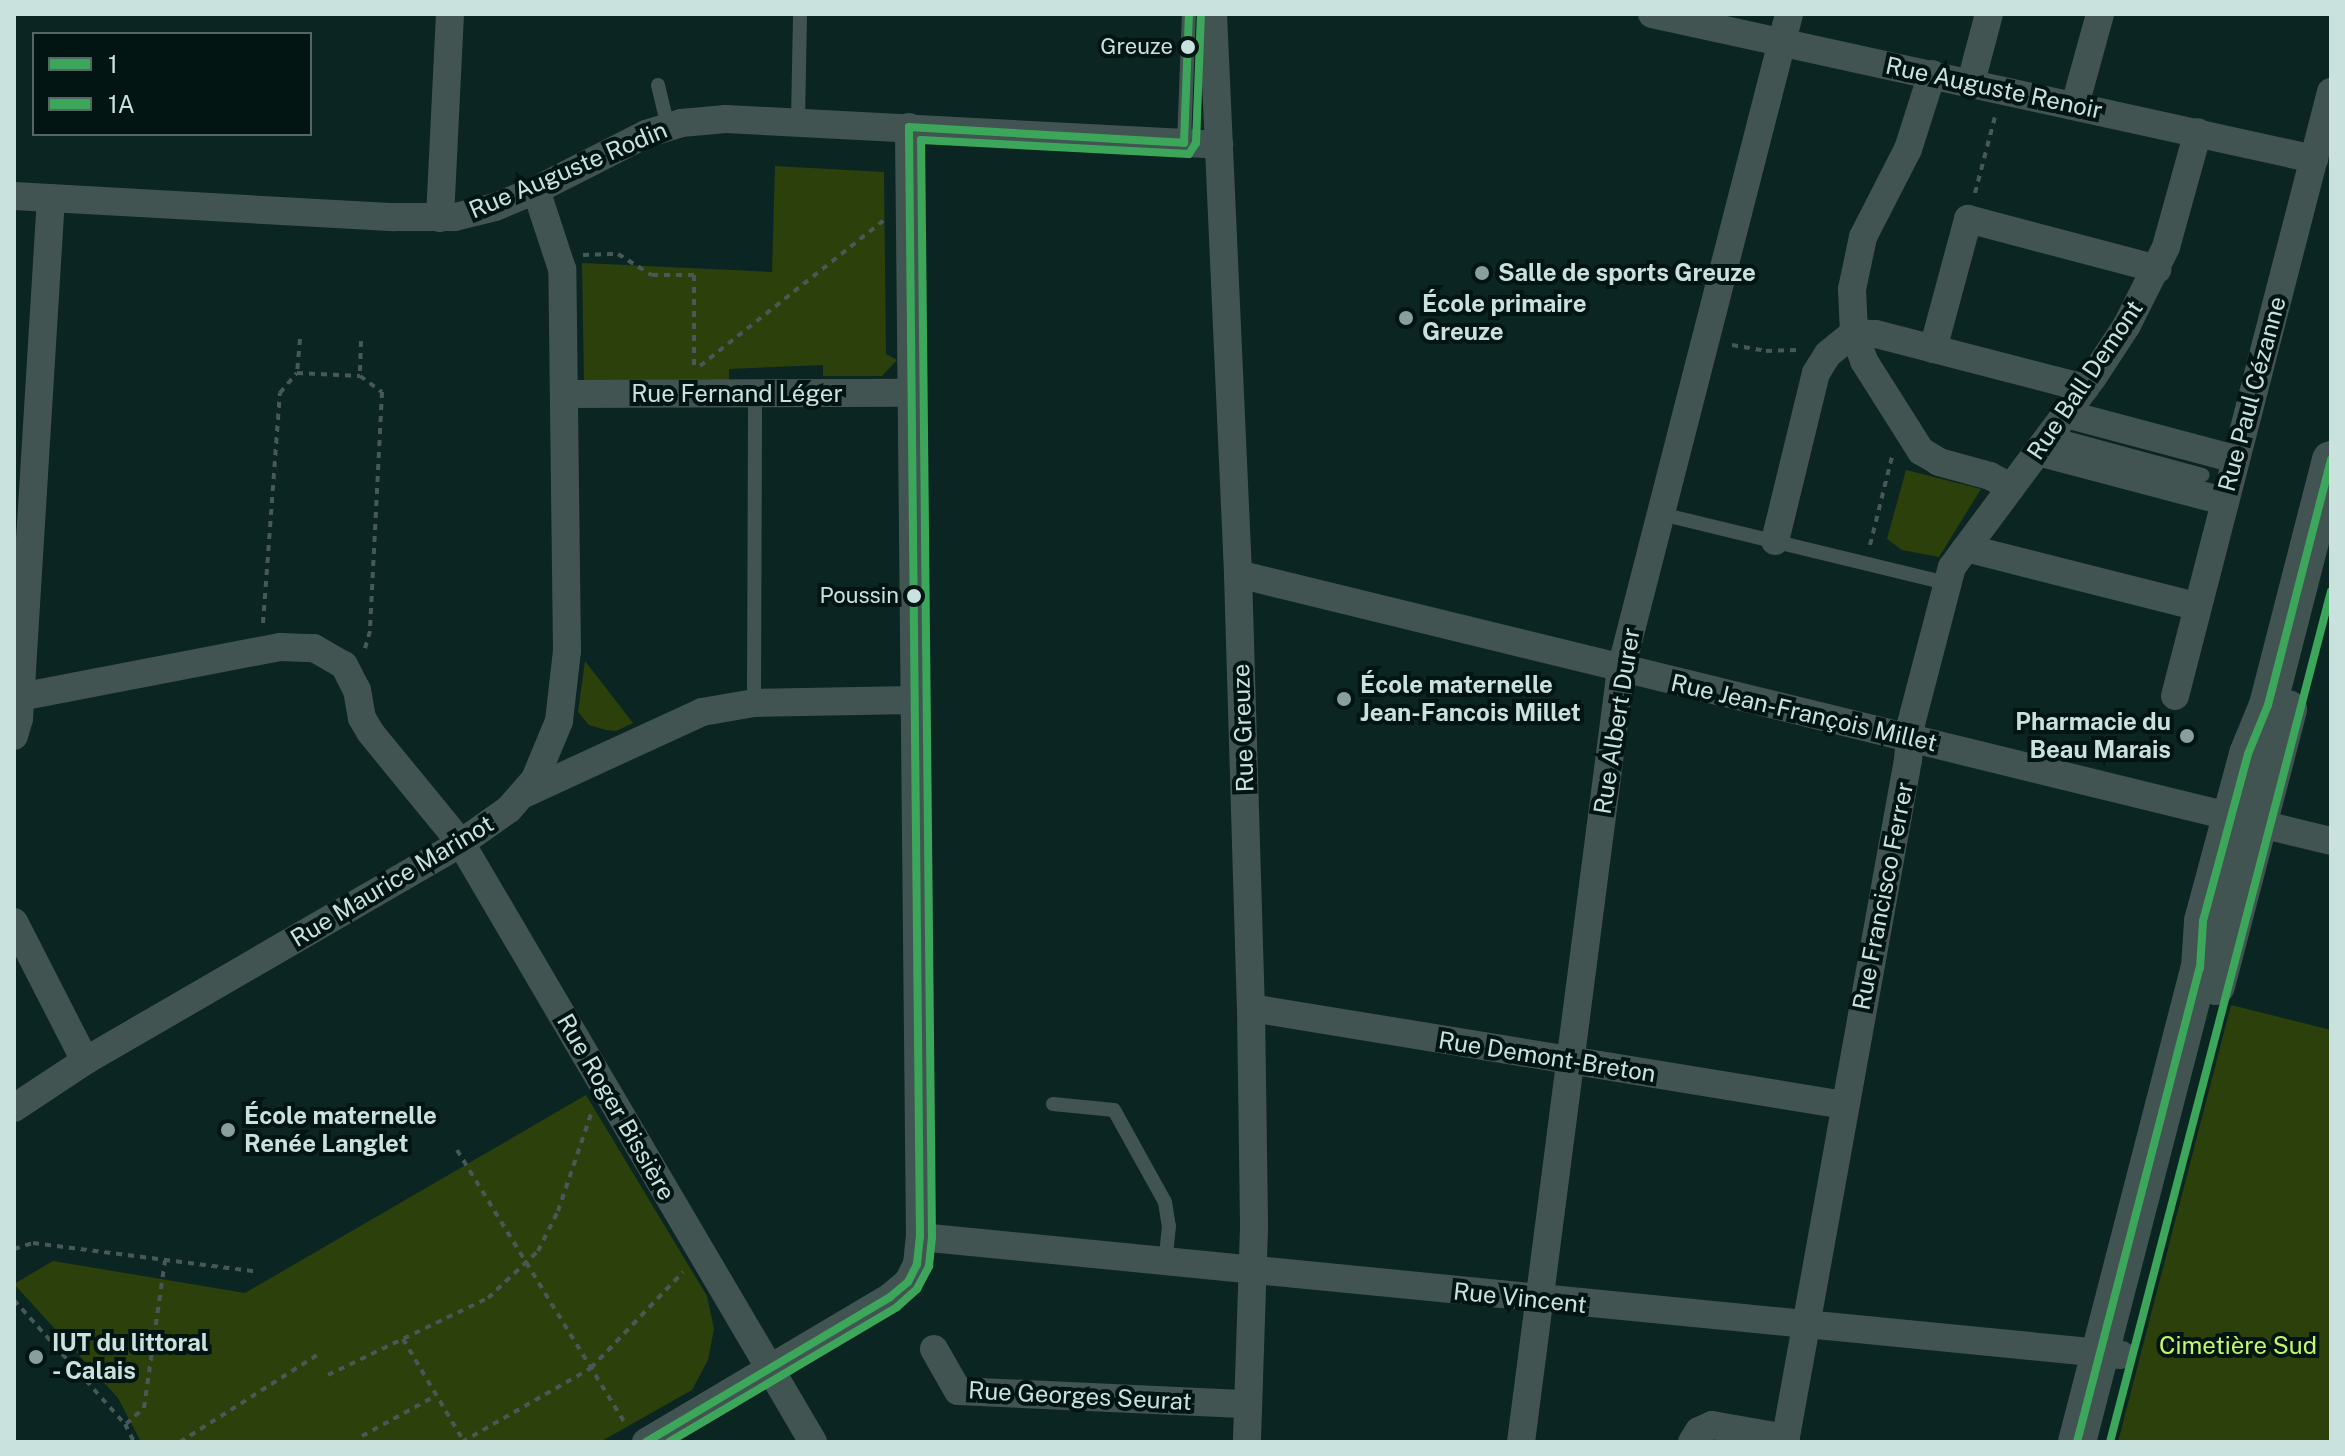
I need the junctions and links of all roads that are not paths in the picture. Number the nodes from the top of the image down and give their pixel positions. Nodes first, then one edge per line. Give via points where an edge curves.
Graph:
1 (450, 14) edge
2 (800, 14) edge
3 (1189, 14) edge
4 (1213, 14) edge
5 (1789, 14) edge
6 (1989, 14) edge
7 (2100, 14) edge
8 (1667, 16) edge
9 (1782, 42) junction
10 (1932, 74) junction
11 (1971, 82) junction
12 (658, 85) dead end
13 (2331, 92) edge
14 (2075, 105) junction
15 (798, 120) junction
16 (668, 127) junction
17 (909, 127) junction
18 (2198, 132) junction
19 (1184, 143) junction
20 (1219, 145) junction
21 (2314, 159) junction
22 (536, 190) junction
23 (14, 196) edge
24 (51, 198) junction
25 (440, 218) junction
26 (2157, 269) junction
27 (1845, 340) junction
28 (1933, 349) junction
29 (2085, 388) junction
30 (911, 393) junction
31 (564, 394) junction
32 (755, 394) junction
33 (2052, 433) junction
34 (2235, 459) junction
35 (2331, 460) edge
36 (2203, 475) dead end
37 (2011, 487) junction
38 (2224, 501) junction
39 (1661, 514) junction
40 (21, 539) edge
41 (1775, 541) junction
42 (2331, 543) edge
43 (1966, 548) junction
44 (1238, 574) junction
45 (1947, 583) junction
46 (2196, 606) junction
47 (1621, 669) junction
48 (2175, 696) dead end
49 (20, 697) junction
50 (913, 700) junction
51 (754, 703) junction
52 (14, 736) edge
53 (1910, 738) junction
54 (525, 793) junction
55 (2244, 820) junction
56 (2331, 841) edge
57 (461, 843) junction
58 (14, 922) edge
59 (1251, 1008) junction
60 (1568, 1060) junction
61 (85, 1061) junction
62 (1053, 1104) dead end
63 (1844, 1105) junction
64 (14, 1108) edge
65 (920, 1237) junction
66 (1165, 1263) junction
67 (1253, 1271) junction
68 (1537, 1300) junction
69 (1806, 1324) junction
70 (934, 1349) dead end
71 (2110, 1354) junction
72 (769, 1370) junction
73 (1248, 1404) junction
74 (638, 1436) edge
75 (1786, 1440) edge
76 (813, 1442) edge
77 (1247, 1442) edge
78 (1521, 1442) edge
79 (1692, 1442) edge
80 (2077, 1442) edge
81 (2098, 1442) edge

1 - 25 street
2 - 15 lane
3 - 19 lane
4 - 20 street, Rue Greuze
5 - 9 street, Rue Albert Durer
6 - 11 street
7 - 14 street
8 - 9 street, Rue Auguste Renoir
9 - 10 street, Rue Auguste Renoir
9 - 39 street, Rue Albert Durer
10 - 11 street, Rue Auguste Renoir
10 - 27 street via 1908,149 1863,237
11 - 14 street, Rue Auguste Renoir
12 - 16 lane
13 - 21 street, Rue Paul Cézanne
14 - 18 street, Rue Auguste Renoir
15 - 16 street, Rue Auguste Rodin via 726,119
15 - 17 street, Rue Auguste Rodin
16 - 22 street, Rue Auguste Rodin via 604,152
17 - 19 street, Rue Auguste Rodin
17 - 30 street
18 - 21 street, Rue Auguste Renoir
18 - 26 street, Rue Ball Demont
19 - 20 street, Rue Auguste Rodin
20 - 44 street, Rue Greuze
21 - 34 street, Rue Paul Cézanne
22 - 25 street, Rue Auguste Rodin via 474,213
22 - 31 street, Rue Maurice Marinot via 559,256
23 - 24 street, Rue Auguste Rodin
24 - 25 street, Rue Auguste Rodin
24 - 40 street
26 - 28 street via 1968,219
26 - 29 street, Rue Ball Demont
27 - 28 street via 1876,334
27 - 37 street via 1864,361 1913,442 1929,457
27 - 41 street via 1816,373
28 - 29 street
29 - 33 street, Rue Ball Demont
30 - 32 street, Rue Fernand Léger
30 - 50 street
31 - 32 street, Rue Fernand Léger via 693,382
31 - 54 street, Rue Maurice Marinot via 566,680 553,743
32 - 51 lane
33 - 34 street
33 - 36 lane
33 - 37 street, Rue Ball Demont
33 - 38 street
34 - 38 street, Rue Paul Cézanne
35 - 55 main road via 2268,705 2253,739
37 - 43 street, Rue Francisco Ferrer
38 - 46 street, Rue Paul Cézanne
39 - 41 lane
39 - 47 street, Rue Albert Durer
40 - 49 street
41 - 45 lane
42 - 55 main road
43 - 45 street, Rue Francisco Ferrer
43 - 46 street
44 - 47 street, Rue Jean-François Millet
44 - 59 street, Rue Greuze
45 - 53 street, Rue Francisco Ferrer
46 - 48 street, Rue Paul Cézanne
47 - 53 street, Rue Jean-François Millet
47 - 60 street, Rue Albert Durer
49 - 52 street
49 - 57 street, Rue Roger Bissière via 261,651 314,648 337,658 351,675 362,718 376,742
50 - 51 street
50 - 65 street
51 - 54 street via 702,712
53 - 55 street, Rue Jean-François Millet
53 - 63 street, Rue Francisco Ferrer
54 - 57 street, Rue Maurice Marinot
55 - 56 street, Rue Jean-François Millet
55 - 71 main road via 2203,921 2200,968
57 - 61 street, Rue Maurice Marinot
57 - 72 street, Rue Roger Bissière
58 - 61 street
59 - 60 street, Rue Demont-Breton
59 - 67 street, Rue Greuze
60 - 63 street, Rue Demont-Breton
60 - 68 street, Rue Albert Durer
61 - 64 street, Rue Maurice Marinot
62 - 66 lane via 1114,1110 1165,1202
63 - 69 street, Rue Francisco Ferrer
65 - 66 street, Rue Vincent
65 - 72 street via 917,1264 900,1290
66 - 67 street, Rue Vincent
67 - 68 street, Rue Vincent
67 - 73 street, Rue Greuze
68 - 69 street, Rue Vincent
68 - 78 street, Rue Albert Durer
69 - 71 street, Rue Vincent
69 - 75 street, Rue Francisco Ferrer
70 - 73 street, Rue Georges Seurat via 958,1391
71 - 80 main road
71 - 81 main road
72 - 74 street
72 - 76 street, Rue Roger Bissière
73 - 77 street, Rue Greuze
75 - 79 street via 1712,1425

